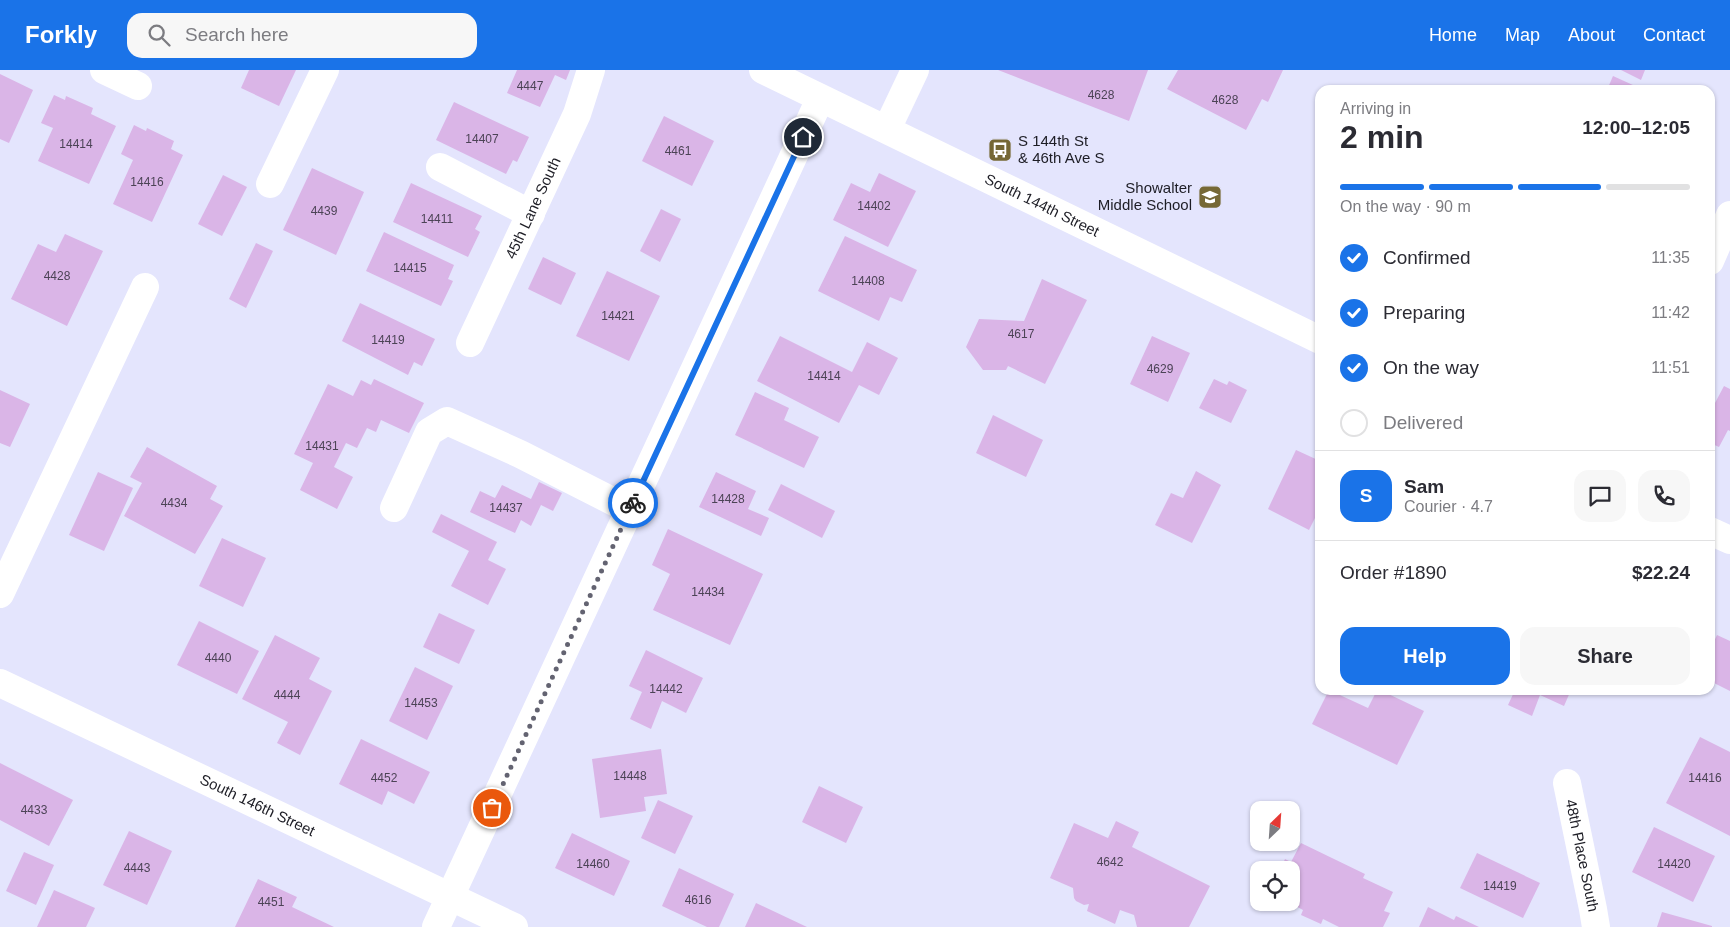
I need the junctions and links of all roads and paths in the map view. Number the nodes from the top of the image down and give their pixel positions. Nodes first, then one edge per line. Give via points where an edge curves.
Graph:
1 (104, 70) edge
2 (326, 70) edge
3 (591, 70) edge
4 (763, 70) edge
5 (916, 70) edge
6 (138, 86) dead end
7 (820, 99) junction
8 (887, 129) junction
9 (440, 167) dead end
10 (270, 184) dead end
11 (531, 214) junction
12 (1730, 215) edge
13 (1715, 250) edge
14 (144, 287) dead end
15 (1315, 338) edge
16 (470, 343) dead end
17 (394, 508) dead end
18 (630, 510) junction
19 (1715, 533) edge
20 (1730, 540) edge
21 (0, 594) edge
22 (0, 683) edge
23 (1566, 784) dead end
24 (451, 896) junction
25 (436, 927) edge
26 (514, 927) edge
27 (1596, 927) edge

1 - 6 street
2 - 10 street
3 - 11 street, 45th Lane South via 577,114
4 - 7 street, South 144th Street
5 - 8 street
7 - 8 street, South 144th Street
7 - 18 street
8 - 15 street, South 144th Street
9 - 11 street
11 - 16 street, 45th Lane South
12 - 13 street
14 - 21 street
17 - 18 street via 429,432 447,421
18 - 24 street
19 - 20 street
22 - 24 street, South 146th Street
23 - 27 street, 48th Place South
24 - 25 street
24 - 26 street, South 146th Street

